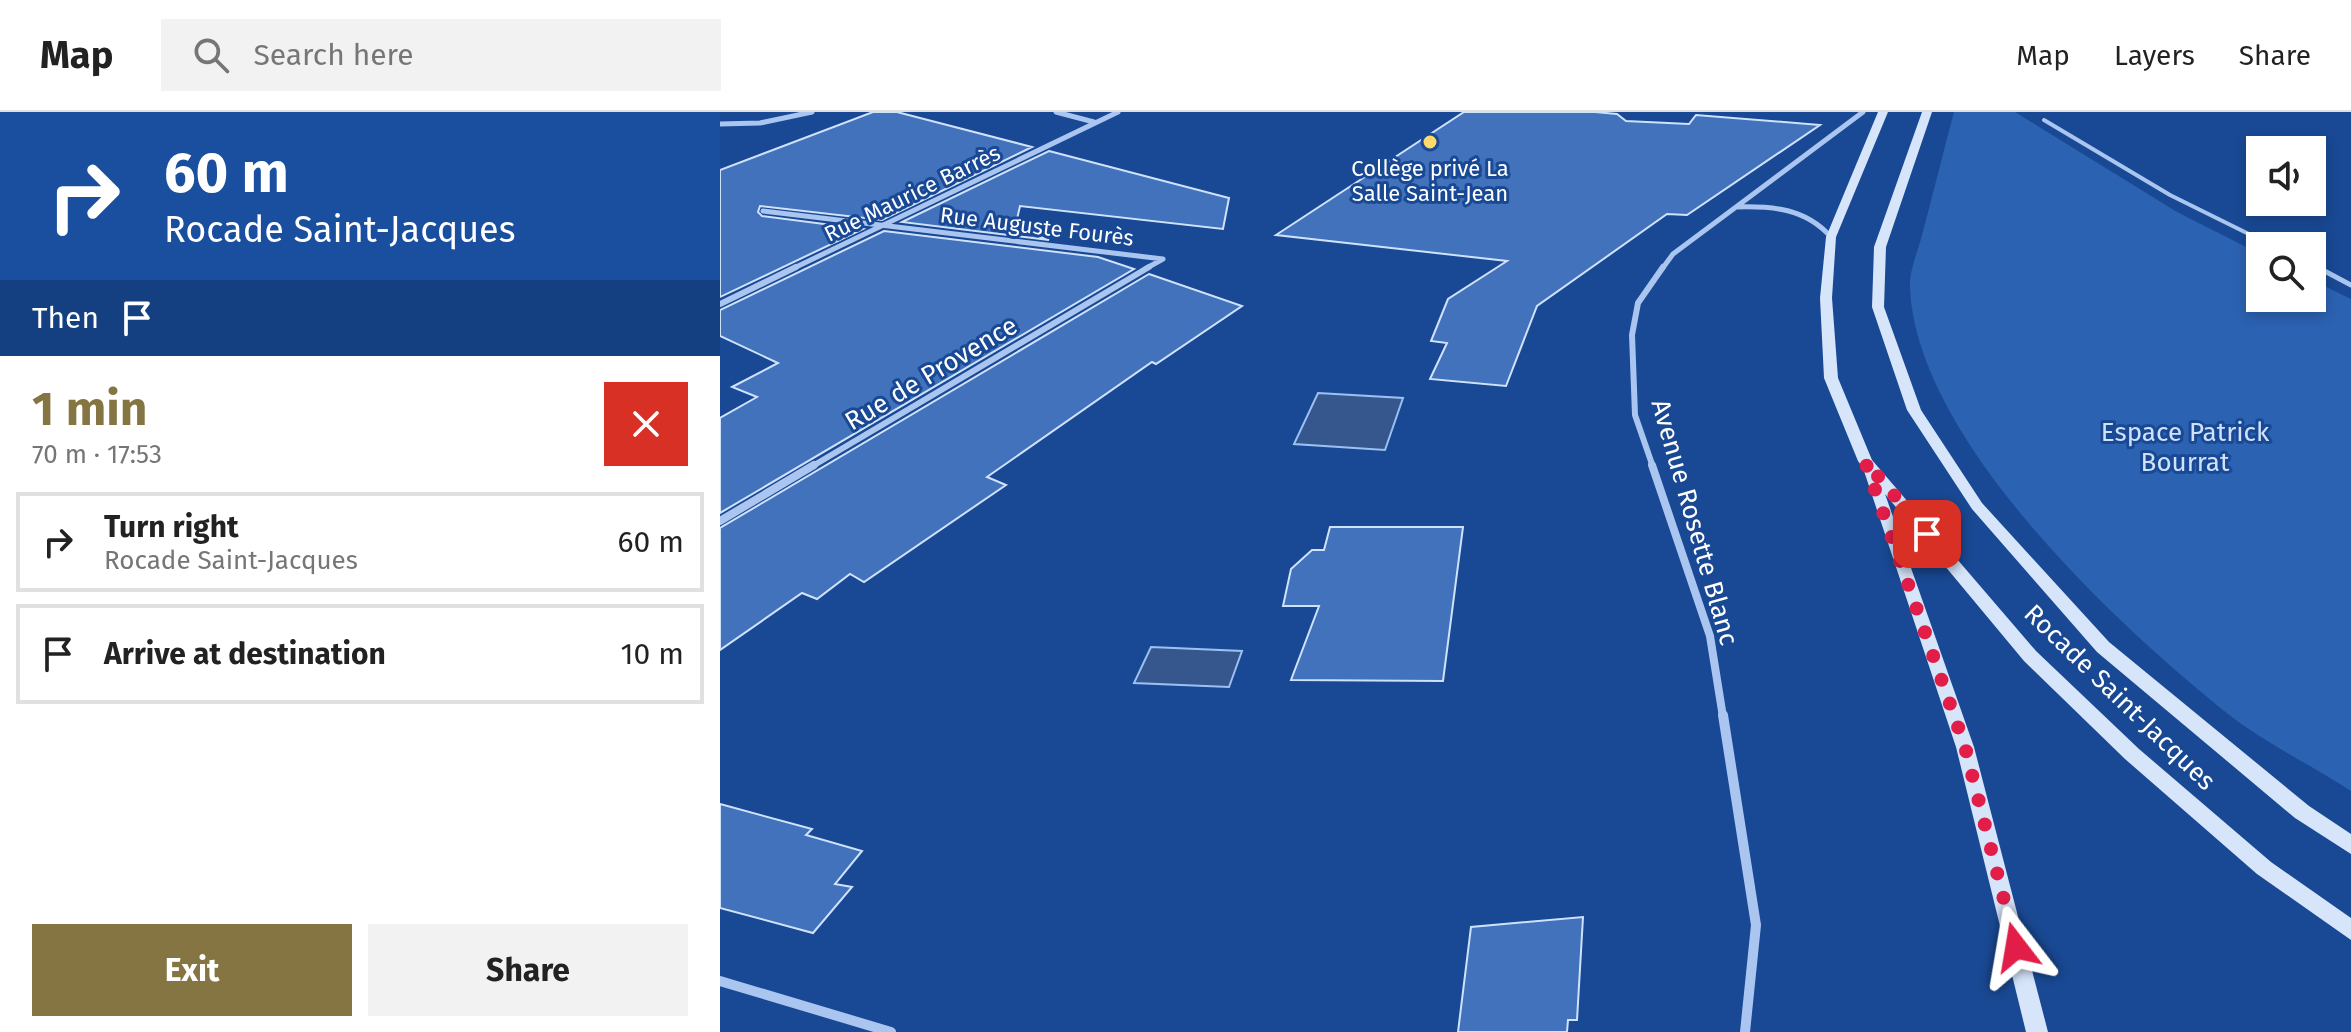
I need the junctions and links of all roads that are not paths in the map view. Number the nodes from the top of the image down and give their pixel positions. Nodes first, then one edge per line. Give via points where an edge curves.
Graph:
1 (812, 112) edge
2 (1056, 112) edge
3 (1118, 112) edge
4 (1863, 112) edge
5 (1883, 112) edge
6 (1927, 112) edge
7 (2044, 120) dead end
8 (1095, 122) junction
9 (720, 124) edge
10 (1736, 207) junction
11 (763, 211) dead end
12 (879, 226) junction
13 (2246, 233) edge
14 (1831, 237) junction
15 (1163, 259) joint
16 (2326, 272) edge
17 (2351, 285) edge
18 (720, 304) edge
19 (1865, 461) junction
20 (720, 521) edge
21 (2351, 845) edge
22 (2351, 930) edge
23 (720, 981) edge
24 (891, 1031) edge
25 (1745, 1032) edge
26 (2037, 1032) edge

1 - 9 street via 760,123
2 - 8 street
3 - 8 street, Rue Maurice Barrès
4 - 10 street, Avenue Rosette Blanc
5 - 14 main road, Rocade Saint-Jacques
6 - 21 main road, Rocade Saint-Jacques via 1880,247 1878,307 1914,410 1977,506 2103,647 2302,812
7 - 13 lane via 2170,195
8 - 12 street, Rue Maurice Barrès
10 - 14 street via 1778,206 1818,220
10 - 25 street, Avenue Rosette Blanc via 1673,254 1638,303 1632,335 1635,415 1710,636 1756,925
11 - 12 street, Rue Auguste Fourès
12 - 15 street, Rue Auguste Fourès
12 - 18 street, Rue Maurice Barrès
14 - 19 main road, Rocade Saint-Jacques via 1826,298 1831,378
15 - 20 street, Rue de Provence
16 - 17 lane
19 - 22 main road, Rocade Saint-Jacques via 2030,656 2132,754 2264,868
19 - 26 main road via 1965,747
23 - 24 street

